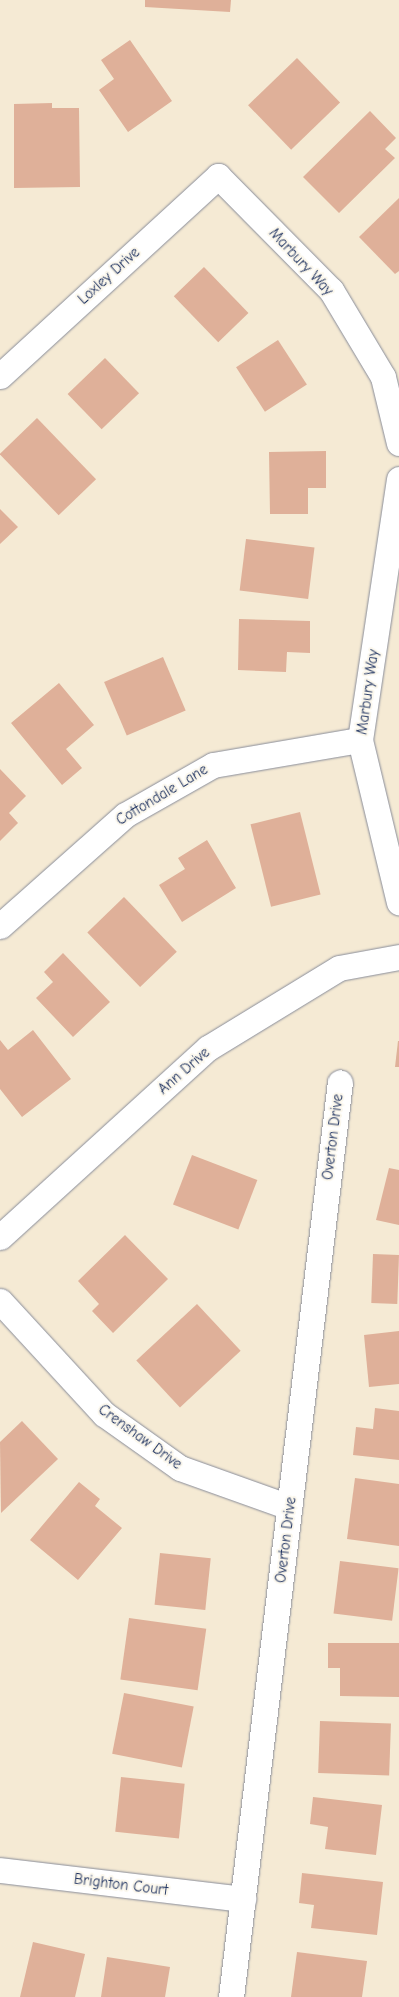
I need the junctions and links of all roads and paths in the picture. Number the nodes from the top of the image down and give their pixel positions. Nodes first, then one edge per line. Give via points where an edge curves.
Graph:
1 (218, 176) joint
2 (0, 376) edge
3 (399, 443) edge
4 (399, 479) edge
5 (360, 740) junction
6 (399, 902) edge
7 (0, 926) edge
8 (399, 957) edge
9 (340, 1082) dead end
10 (0, 1237) edge
11 (0, 1301) edge
12 (290, 1507) junction
13 (0, 1870) edge
14 (243, 1899) junction
15 (231, 1997) edge

1 - 2 street, Loxley Drive
1 - 3 street, Marbury Way via 330,290 383,377
4 - 5 street, Marbury Way
5 - 6 street, Marbury Way
5 - 7 street, Cottondale Lane via 212,765 125,815
8 - 10 street, Ann Drive via 339,968 208,1048
9 - 12 street, Overton Drive
11 - 12 street, Crenshaw Drive via 104,1414 180,1468
12 - 14 street, Overton Drive
13 - 14 street, Brighton Court
14 - 15 street, Overton Drive

